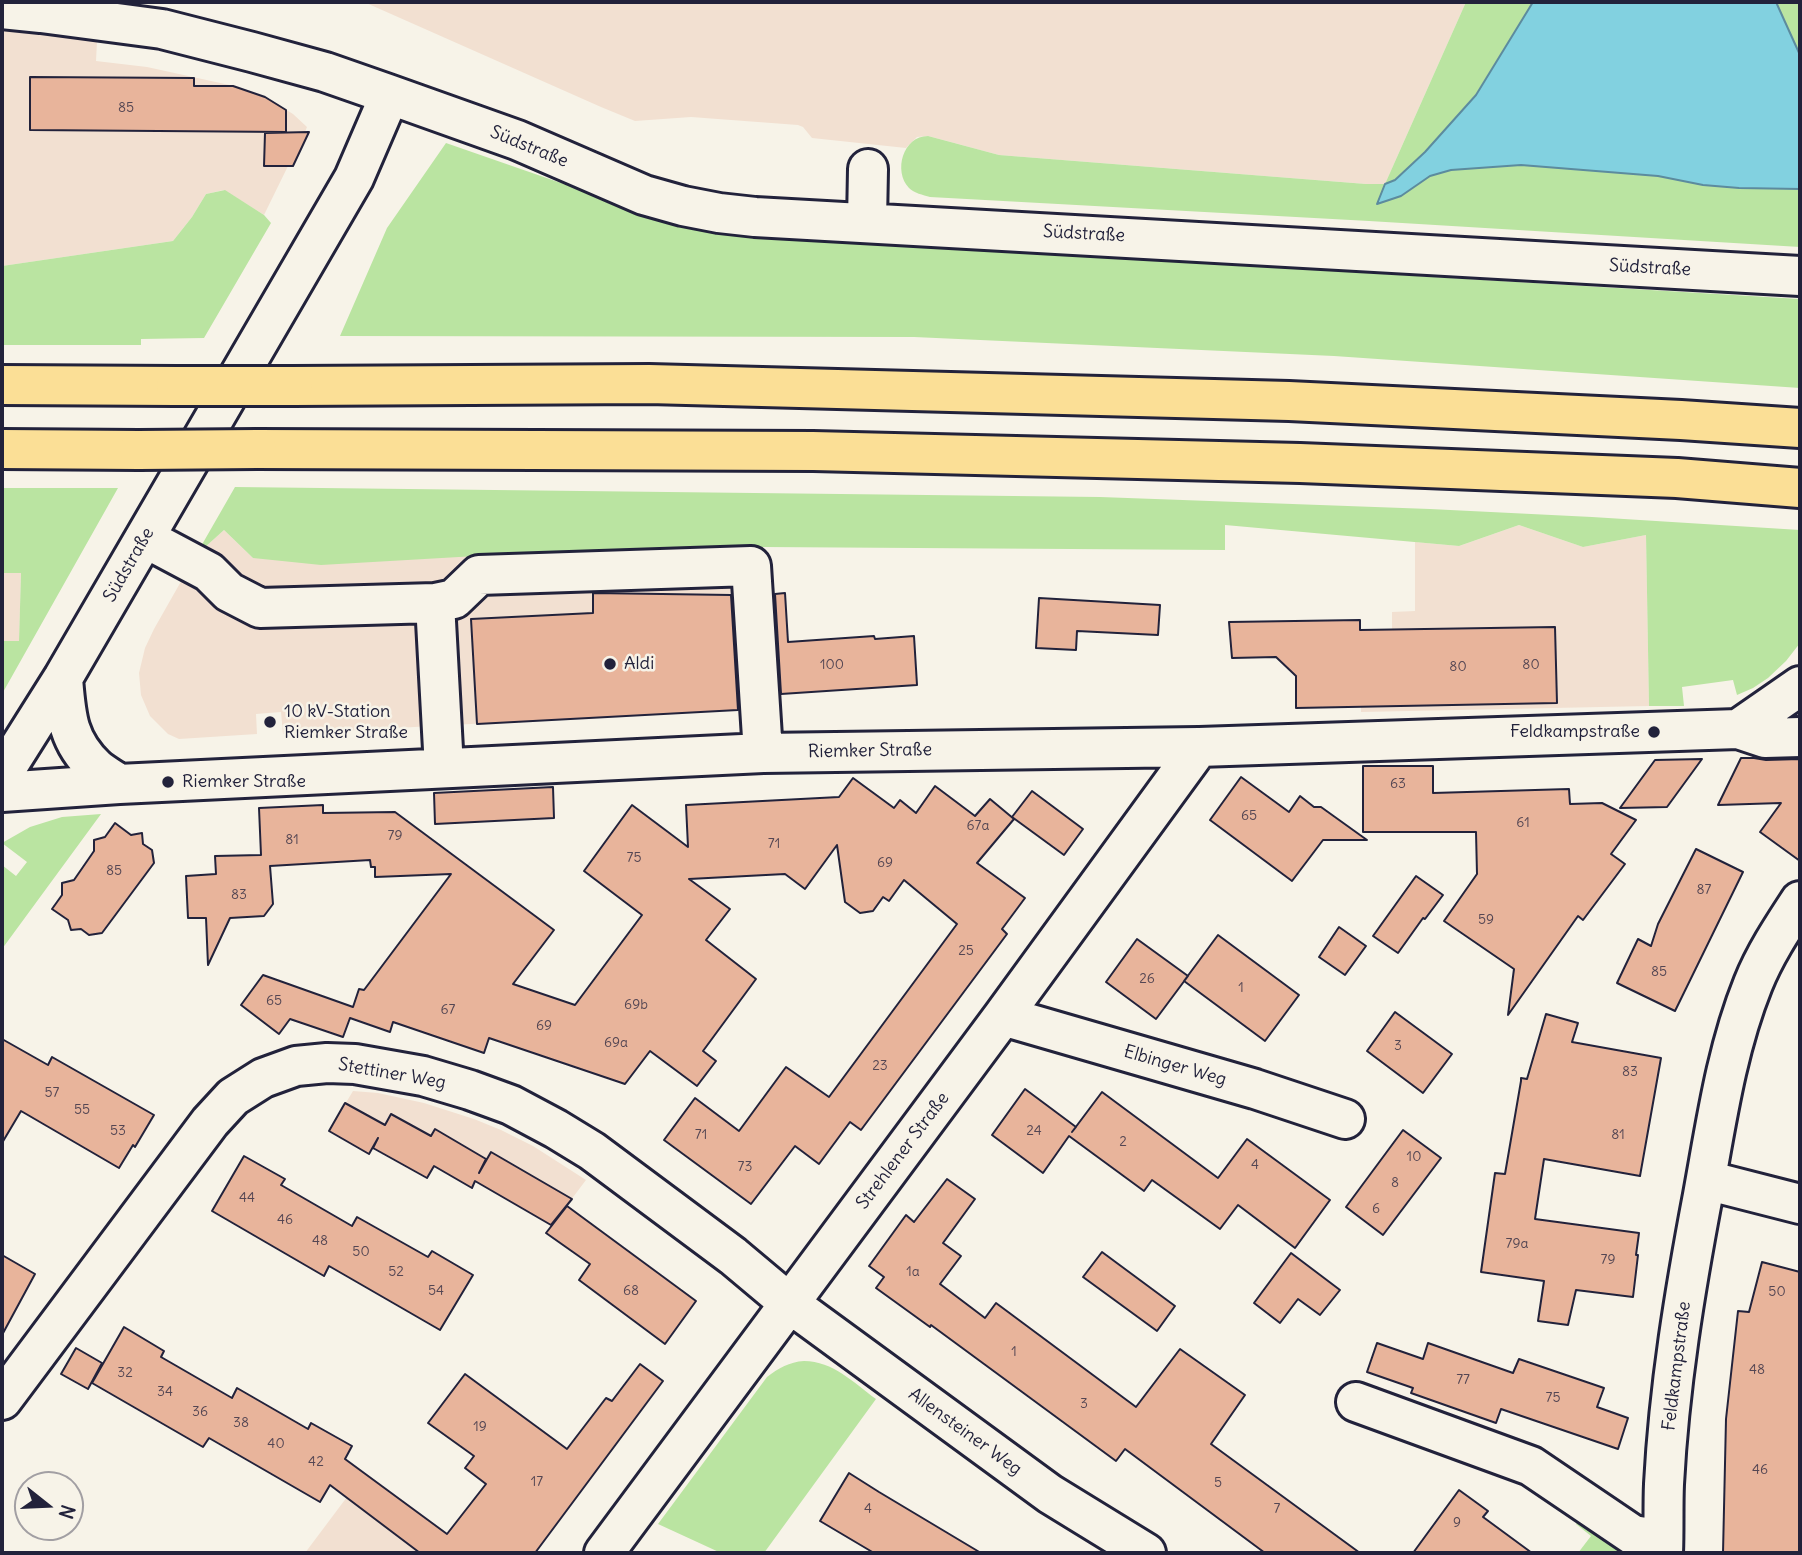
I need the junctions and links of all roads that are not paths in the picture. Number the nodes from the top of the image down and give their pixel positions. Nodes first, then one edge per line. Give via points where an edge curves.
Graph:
1 (2, 9) edge
2 (388, 93) junction
3 (868, 169) dead end
4 (867, 222) junction
5 (1800, 276) edge
6 (2, 385) edge
7 (1800, 428) edge
8 (2, 449) edge
9 (1800, 488) edge
10 (145, 538) junction
11 (435, 603) junction
12 (63, 678) junction
13 (1800, 686) edge
14 (1738, 729) junction
15 (1800, 737) edge
16 (1199, 747) junction
17 (762, 753) junction
18 (444, 768) junction
19 (2, 775) edge
20 (120, 784) junction
21 (2, 792) edge
22 (1800, 901) edge
23 (1003, 1016) junction
24 (1345, 1119) dead end
25 (1706, 1180) junction
26 (1800, 1204) edge
27 (789, 1303) junction
28 (2, 1400) edge
29 (1356, 1402) dead end
30 (1663, 1547) edge
31 (604, 1553) edge
32 (1146, 1553) edge

1 - 2 street, Südstraße via 162,29
2 - 4 street, Südstraße via 644,195 683,206 755,217
2 - 10 street, Südstraße via 354,178
3 - 4 street
4 - 5 street, Südstraße
6 - 7 highway, bridge via 649,384 1289,401
8 - 9 highway, bridge via 813,451 1286,463 1677,478
10 - 11 street via 209,572 229,592 260,608
10 - 12 street, Südstraße
11 - 17 street via 454,600 479,575 751,566
11 - 18 street
12 - 19 street, Südstraße
12 - 20 street via 66,714 78,746 96,769
13 - 14 street
14 - 15 street, Riemker Straße via 1765,738
14 - 16 street, Riemker Straße
16 - 17 street, Riemker Straße
16 - 23 street, Strehlener Straße
17 - 18 street, Riemker Straße
18 - 20 street, Riemker Straße
20 - 21 street, Riemker Straße
22 - 25 street, Feldkampstraße via 1753,983 1731,1048
23 - 24 street, Elbinger Weg
23 - 27 street, Strehlener Straße
25 - 26 street
25 - 30 street, Feldkampstraße via 1671,1401
27 - 28 street, Stettiner Weg via 592,1151 511,1105 423,1076 355,1064 296,1066 263,1077 233,1097 210,1122
27 - 31 street, Strehlener Straße
27 - 32 street, Allensteiner Weg via 1050,1494
29 - 30 street via 1531,1466 1633,1535

